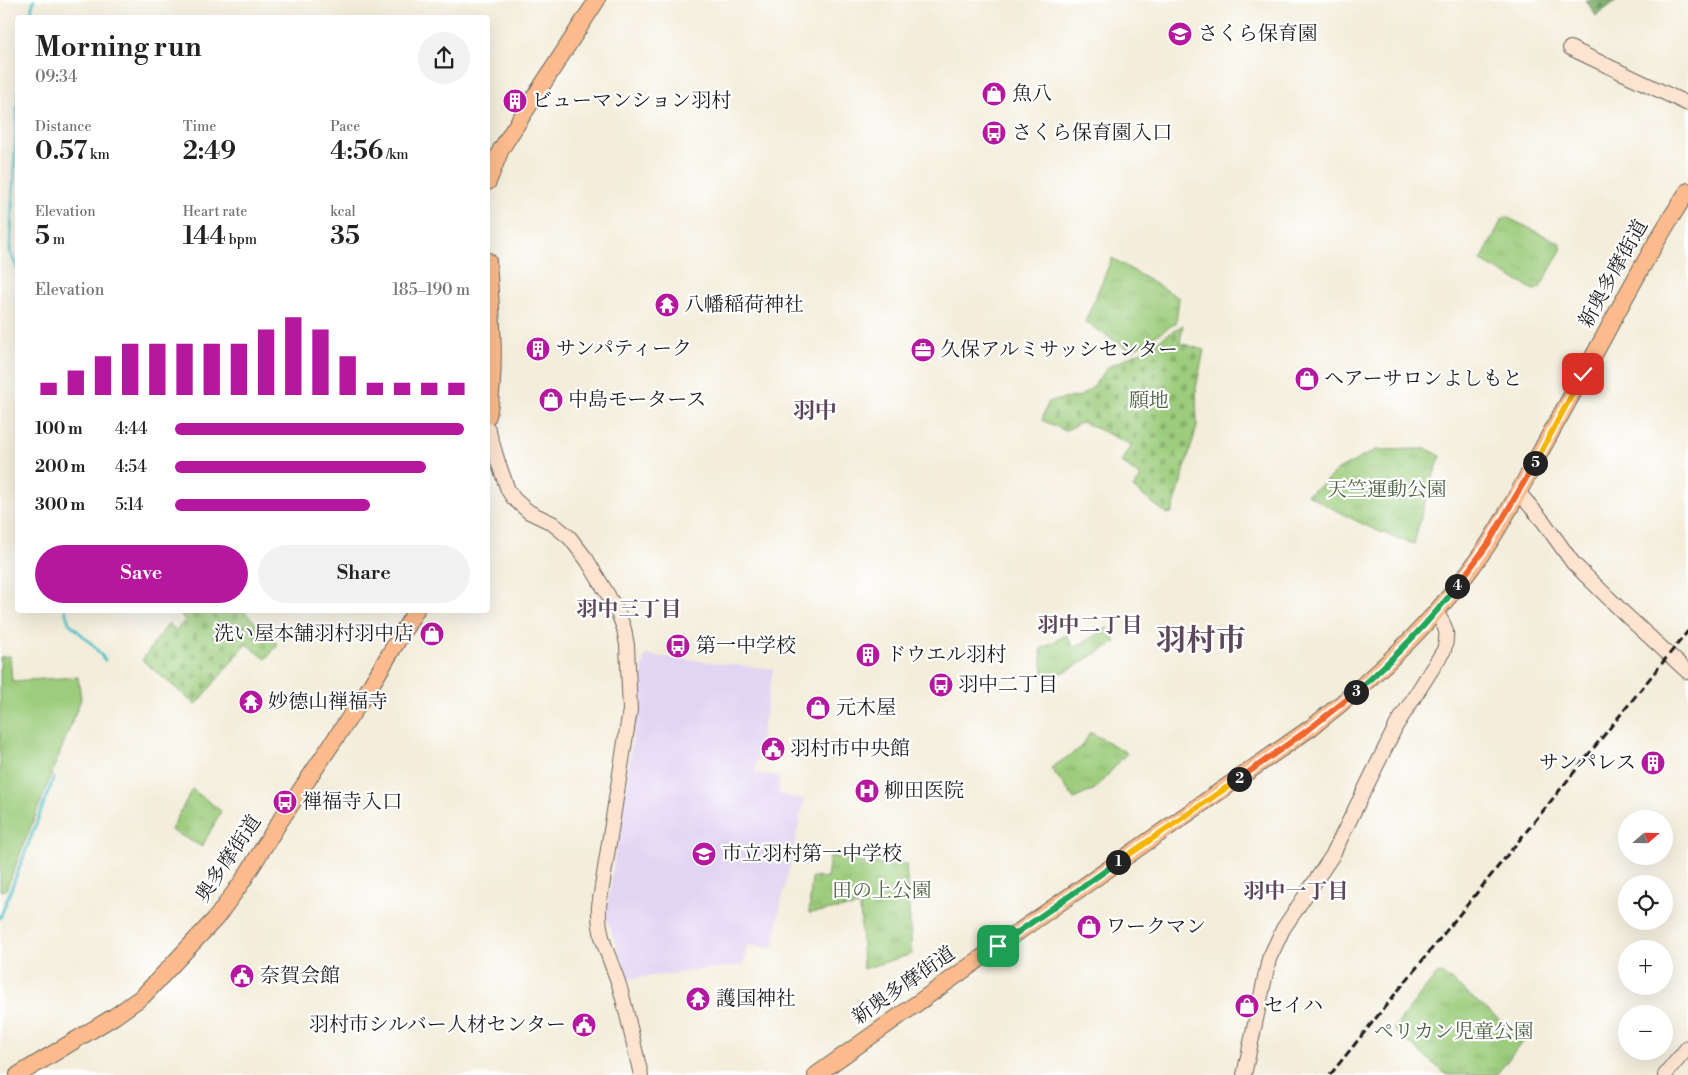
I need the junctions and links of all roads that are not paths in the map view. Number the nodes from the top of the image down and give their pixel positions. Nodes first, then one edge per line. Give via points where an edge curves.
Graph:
1 (597, 0) edge
2 (1573, 45) dead end
3 (1651, 82) junction
4 (1688, 95) edge
5 (1688, 104) edge
6 (490, 177) edge
7 (1688, 191) edge
8 (490, 294) edge
9 (490, 403) edge
10 (490, 436) edge
11 (1519, 493) junction
12 (1436, 612) junction
13 (414, 613) edge
14 (1688, 672) edge
15 (1688, 1047) edge
16 (18, 1075) edge
17 (641, 1075) edge
18 (816, 1075) edge
19 (1244, 1075) edge
20 (1665, 1075) edge

1 - 6 main road via 502,149
2 - 3 street
3 - 4 street
3 - 5 street
7 - 11 main road, 新奥多摩街道 via 1668,220
8 - 9 main road via 494,359
10 - 17 street via 514,499 570,538 608,595 624,629 630,710 598,922 620,988
11 - 12 main road, 新奥多摩街道 via 1488,544
11 - 14 street via 1573,563
12 - 18 main road, 新奥多摩街道 via 1382,669 1312,727
12 - 19 street via 1446,631 1444,650 1396,726 1332,856 1275,944
13 - 16 main road, 奥多摩街道 via 368,690 216,918 143,996
15 - 20 street

